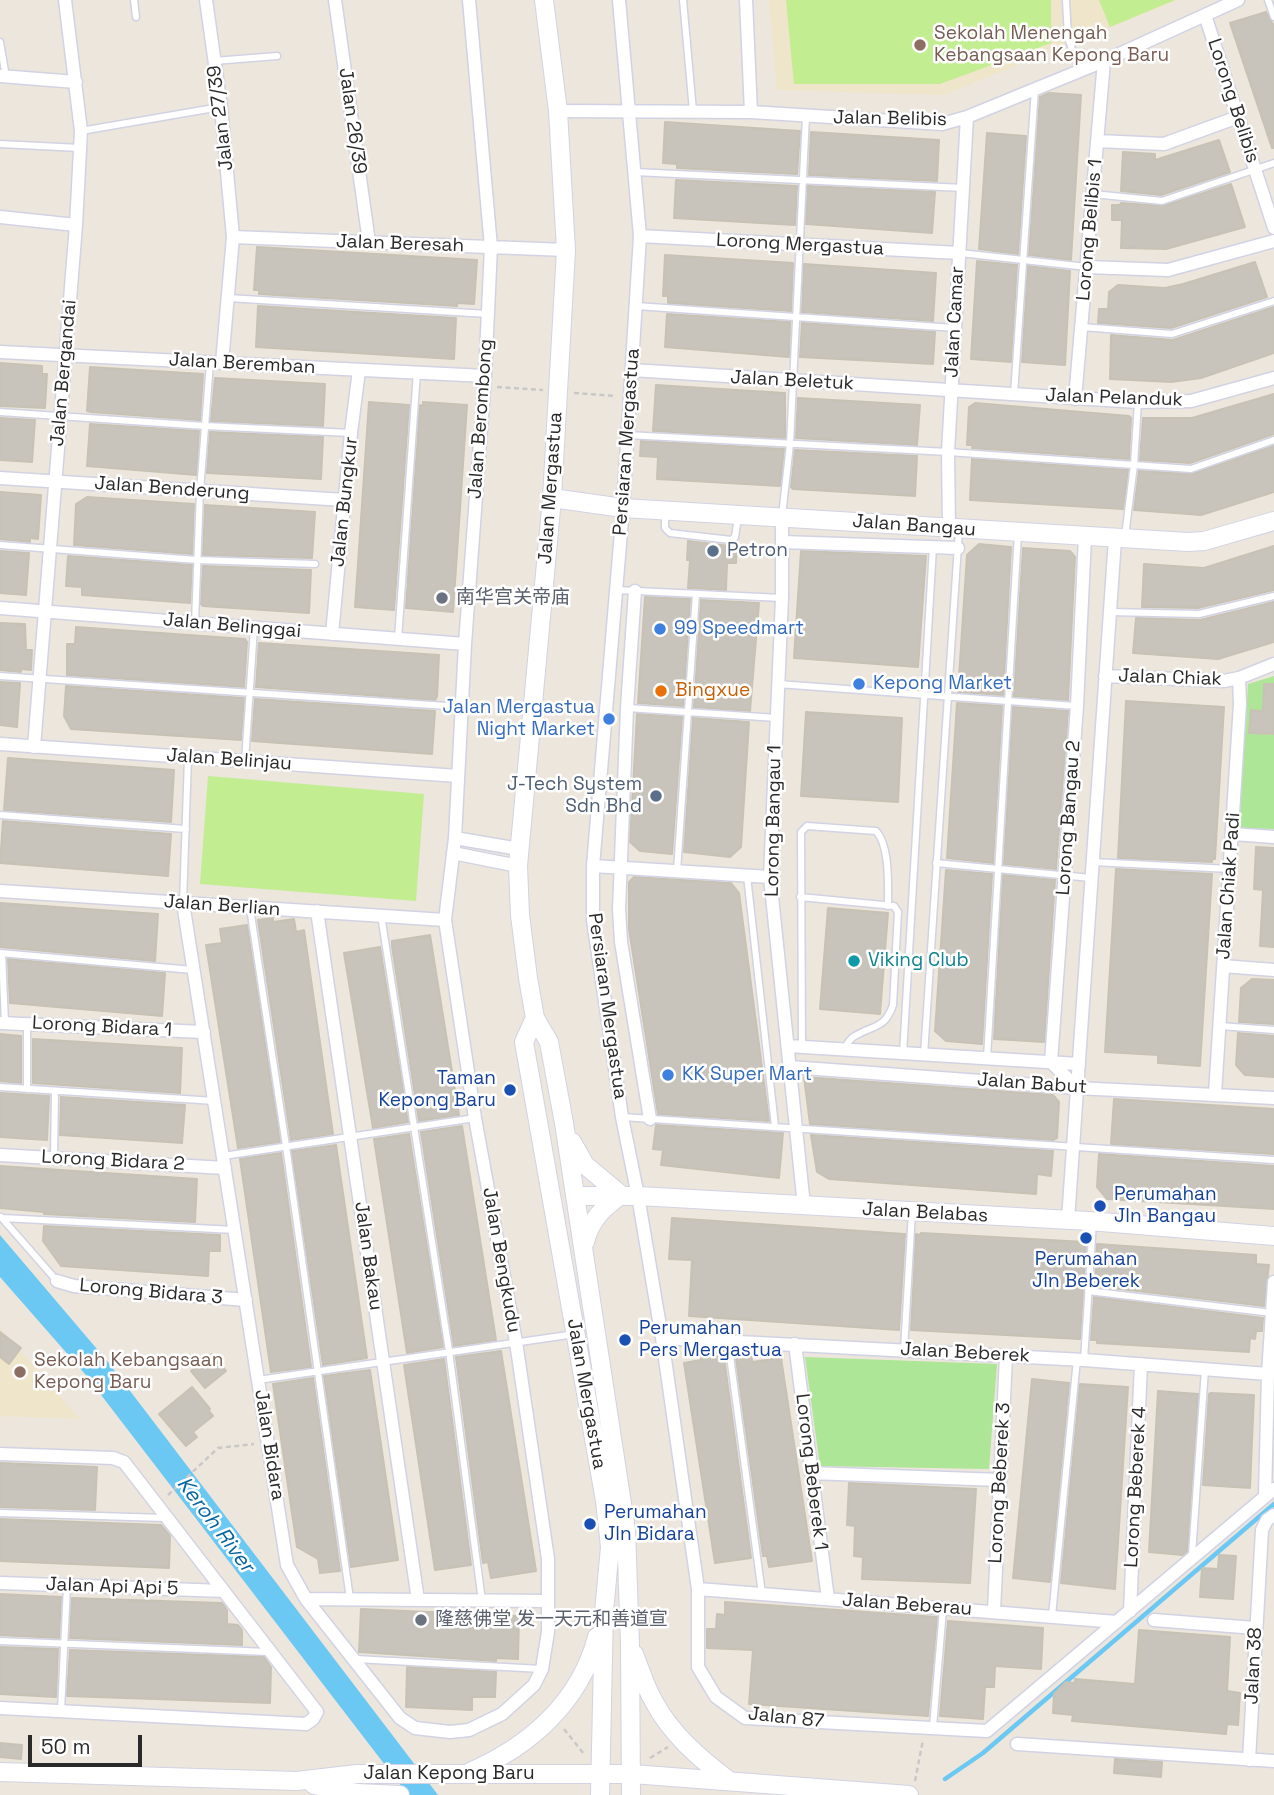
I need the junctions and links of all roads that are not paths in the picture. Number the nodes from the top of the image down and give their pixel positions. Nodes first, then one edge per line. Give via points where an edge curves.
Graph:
1 (65, 0) edge
2 (134, 0) edge
3 (206, 0) edge
4 (335, 0) edge
5 (469, 0) edge
6 (544, 0) edge
7 (619, 0) edge
8 (683, 0) edge
9 (746, 0) edge
10 (1066, 0) edge
11 (1238, 0) edge
12 (1269, 0) edge
13 (1205, 15) junction
14 (136, 17) dead end
15 (1274, 17) edge
16 (0, 42) edge
17 (277, 56) dead end
18 (214, 61) junction
19 (1104, 61) junction
20 (1080, 71) junction
21 (3, 76) edge
22 (76, 82) junction
23 (1035, 89) junction
24 (221, 107) junction
25 (558, 111) junction
26 (629, 111) junction
27 (693, 111) junction
28 (751, 112) junction
29 (806, 116) junction
30 (967, 117) junction
31 (1238, 117) junction
32 (81, 131) junction
33 (1097, 141) junction
34 (0, 144) edge
35 (80, 148) junction
36 (1274, 163) edge
37 (1255, 169) junction
38 (635, 172) junction
39 (802, 181) junction
40 (963, 188) junction
41 (1093, 194) junction
42 (0, 217) edge
43 (76, 225) junction
44 (1274, 228) edge
45 (640, 236) junction
46 (233, 237) junction
47 (369, 242) junction
48 (1274, 242) edge
49 (799, 245) junction
50 (491, 247) junction
51 (566, 250) junction
52 (959, 253) junction
53 (1022, 260) junction
54 (1087, 267) junction
55 (228, 298) junction
56 (1274, 301) edge
57 (636, 306) junction
58 (488, 314) junction
59 (796, 316) junction
60 (1082, 327) junction
61 (955, 328) junction
62 (0, 352) edge
63 (65, 355) junction
64 (216, 363) junction
65 (359, 370) junction
66 (632, 370) junction
67 (417, 372) junction
68 (485, 376) junction
69 (793, 381) junction
70 (1273, 381) edge
71 (951, 389) junction
72 (1014, 394) junction
73 (1075, 399) junction
74 (1138, 402) junction
75 (0, 412) edge
76 (60, 416) junction
77 (205, 426) junction
78 (351, 433) junction
79 (627, 435) junction
80 (1274, 440) edge
81 (790, 444) junction
82 (948, 452) junction
83 (1134, 465) junction
84 (0, 478) edge
85 (55, 482) junction
86 (200, 491) junction
87 (552, 498) junction
88 (344, 500) junction
89 (623, 508) junction
90 (666, 511) junction
91 (738, 515) junction
92 (782, 518) junction
93 (1274, 521) edge
94 (954, 528) junction
95 (1018, 533) junction
96 (1085, 537) junction
97 (1120, 539) junction
98 (782, 542) junction
99 (0, 545) edge
100 (933, 547) junction
101 (50, 548) junction
102 (958, 548) junction
103 (197, 560) junction
104 (315, 565) dead end
105 (615, 590) junction
106 (635, 591) junction
107 (696, 594) junction
108 (1274, 596) edge
109 (782, 598) junction
110 (0, 608) edge
111 (45, 611) junction
112 (1110, 612) junction
113 (195, 623) junction
114 (254, 628) junction
115 (332, 634) junction
116 (398, 639) junction
117 (465, 644) junction
118 (1274, 664) edge
119 (0, 676) edge
120 (1105, 676) junction
121 (1239, 678) junction
122 (39, 680) junction
123 (778, 684) junction
124 (250, 692) junction
125 (925, 695) junction
126 (949, 696) junction
127 (1009, 701) junction
128 (1077, 706) junction
129 (462, 707) junction
130 (627, 708) junction
131 (689, 712) junction
132 (777, 718) junction
133 (0, 744) edge
134 (34, 747) junction
135 (188, 757) junction
136 (245, 761) junction
137 (458, 776) junction
138 (0, 815) edge
139 (186, 829) junction
140 (1233, 834) junction
141 (1274, 837) edge
142 (455, 838) junction
143 (453, 853) junction
144 (519, 857) junction
145 (1093, 862) junction
146 (936, 863) junction
147 (593, 866) junction
148 (619, 868) junction
149 (998, 869) junction
150 (1230, 869) junction
151 (677, 871) junction
152 (1065, 875) junction
153 (747, 876) junction
154 (770, 877) junction
155 (1091, 878) junction
156 (0, 891) edge
157 (800, 897) junction
158 (183, 903) junction
159 (888, 906) junction
160 (249, 908) junction
161 (317, 911) junction
162 (381, 915) junction
163 (445, 920) junction
164 (1, 953) edge
165 (1223, 967) junction
166 (1274, 970) edge
167 (194, 971) junction
168 (534, 1018) junction
169 (3, 1023) edge
170 (27, 1024) junction
171 (1219, 1026) junction
172 (1274, 1030) edge
173 (204, 1032) junction
174 (788, 1046) junction
175 (802, 1047) junction
176 (843, 1050) junction
177 (904, 1054) junction
178 (924, 1055) junction
179 (987, 1058) junction
180 (1051, 1062) junction
181 (1079, 1064) junction
182 (790, 1068) junction
183 (0, 1087) edge
184 (1077, 1088) junction
185 (27, 1089) junction
186 (55, 1091) junction
187 (1215, 1094) junction
188 (1274, 1098) edge
189 (215, 1101) junction
190 (622, 1117) junction
191 (475, 1118) junction
192 (650, 1119) junction
193 (564, 1123) junction
194 (775, 1126) junction
195 (413, 1127) junction
196 (796, 1127) junction
197 (350, 1136) junction
198 (286, 1146) junction
199 (544, 1146) junction
200 (1073, 1147) junction
201 (0, 1154) edge
202 (54, 1158) junction
203 (1274, 1160) edge
204 (224, 1162) junction
205 (576, 1196) junction
206 (630, 1196) junction
207 (804, 1206) junction
208 (912, 1212) junction
209 (1, 1217) edge
210 (1068, 1220) junction
211 (1093, 1222) junction
212 (558, 1228) junction
213 (235, 1230) junction
214 (1274, 1236) edge
215 (584, 1245) junction
216 (57, 1281) joint
217 (1274, 1282) edge
218 (1088, 1291) junction
219 (246, 1300) junction
220 (1272, 1313) junction
221 (575, 1334) junction
222 (662, 1338) junction
223 (728, 1341) junction
224 (516, 1342) junction
225 (795, 1344) junction
226 (904, 1350) junction
227 (449, 1351) junction
228 (1006, 1356) junction
229 (1081, 1359) junction
230 (383, 1360) junction
231 (1142, 1364) junction
232 (1205, 1369) junction
233 (317, 1371) junction
234 (1268, 1374) junction
235 (258, 1380) junction
236 (0, 1454) edge
237 (811, 1473) junction
238 (1000, 1480) junction
239 (1270, 1492) edge
240 (0, 1513) edge
241 (1274, 1515) edge
242 (167, 1518) junction
243 (1192, 1558) junction
244 (0, 1583) edge
245 (67, 1586) junction
246 (698, 1589) junction
247 (224, 1591) junction
248 (762, 1594) junction
249 (306, 1598) junction
250 (350, 1599) junction
251 (828, 1599) junction
252 (418, 1600) junction
253 (482, 1601) junction
254 (548, 1601) junction
255 (944, 1607) junction
256 (994, 1611) junction
257 (1130, 1611) junction
258 (604, 1612) junction
259 (1052, 1616) junction
260 (1154, 1620) dead end
261 (1117, 1622) junction
262 (1255, 1628) junction
263 (0, 1641) edge
264 (65, 1643) junction
265 (630, 1644) junction
266 (271, 1652) junction
267 (354, 1659) junction
268 (542, 1669) junction
269 (0, 1708) edge
270 (61, 1711) junction
271 (929, 1729) junction
272 (1017, 1744) dead end
273 (1249, 1760) junction
274 (1274, 1761) edge
275 (0, 1772) edge
276 (632, 1774) junction
277 (460, 1775) junction
278 (601, 1775) junction
279 (728, 1780) junction
280 (297, 1781) junction
281 (912, 1789) edge
282 (400, 1795) edge
283 (600, 1795) edge
284 (631, 1795) edge

1 - 22 street, Jalan Bergandai
2 - 14 lane
3 - 18 street, Jalan 27/39
4 - 47 street, Jalan 26/39
5 - 50 street, Jalan Berombong
6 - 25 main road, Jalan Mergastua
7 - 26 street, Persiaran Mergastua
8 - 27 lane
9 - 28 street
10 - 20 lane via 1068,38
11 - 13 street, Jalan Belibis
12 - 15 lane
13 - 19 street, Jalan Belibis
13 - 31 street, Lorong Belibis
16 - 21 lane
17 - 18 lane
18 - 24 street, Jalan 27/39
19 - 20 street, Jalan Belibis
19 - 33 street, Lorong Belibis 1
20 - 23 street, Jalan Belibis
21 - 22 street
22 - 32 street, Jalan Bergandai
23 - 30 street, Jalan Belibis
23 - 53 lane
24 - 32 lane
24 - 46 street, Jalan 27/39
25 - 26 street, Jalan Belibis
25 - 51 main road, Jalan Mergastua
26 - 27 street, Jalan Belibis
26 - 38 street, Persiaran Mergastua
27 - 28 street, Jalan Belibis
28 - 29 street, Jalan Belibis
29 - 30 street, Jalan Belibis via 942,124
29 - 39 lane
30 - 40 street, Jalan Camar
31 - 33 street via 1164,144
31 - 37 street, Lorong Belibis
32 - 35 street, Jalan Bergandai
33 - 41 street, Lorong Belibis 1
34 - 35 lane
35 - 43 street, Jalan Bergandai
36 - 37 lane
37 - 41 lane via 1162,201
37 - 44 street, Lorong Belibis
38 - 39 lane
38 - 45 street, Persiaran Mergastua
39 - 40 lane
39 - 49 lane
40 - 52 street, Jalan Camar
41 - 54 street, Lorong Belibis 1
42 - 43 street
43 - 63 street, Jalan Bergandai
45 - 49 street, Lorong Mergastua
45 - 57 street, Persiaran Mergastua
46 - 47 street, Jalan Beresah
46 - 55 street, Jalan 27/39
47 - 50 street, Jalan Beresah
48 - 54 street via 1168,270
49 - 52 street, Lorong Mergastua
49 - 59 lane
50 - 51 street, Jalan Beresah
50 - 58 street, Jalan Berombong
51 - 87 main road, Jalan Mergastua
52 - 53 lane
52 - 61 street, Jalan Camar
53 - 54 lane
53 - 72 lane
54 - 60 street, Lorong Belibis 1
55 - 58 lane
55 - 64 street, Jalan 27/39
56 - 60 lane via 1172,334
57 - 59 lane
57 - 66 street, Persiaran Mergastua
58 - 68 street, Jalan Berombong
59 - 61 lane
59 - 69 lane
60 - 73 street, Lorong Belibis 1
61 - 71 street, Jalan Camar
62 - 63 street, Jalan Beremban
63 - 64 street, Jalan Beremban
63 - 76 street, Jalan Bergandai
64 - 65 street, Jalan Beremban
64 - 77 lane
65 - 67 street, Jalan Beremban
65 - 78 street, Jalan Bungkur
66 - 69 street, Jalan Beletuk
66 - 79 street, Persiaran Mergastua
67 - 68 street, Jalan Beremban
67 - 116 lane
68 - 117 street, Jalan Berombong
69 - 71 street, Jalan Beletuk
69 - 81 lane
70 - 74 street, Jalan Pelanduk via 1191,401
71 - 72 street, Jalan Pelanduk
71 - 82 street, Jalan Camar
72 - 73 street, Jalan Pelanduk
73 - 74 street, Jalan Pelanduk
74 - 83 lane
75 - 76 lane
76 - 77 lane
76 - 85 street, Jalan Bergandai
77 - 78 lane
77 - 86 lane
78 - 88 street, Jalan Bungkur
79 - 81 lane
79 - 89 street, Persiaran Mergastua
80 - 83 lane via 1191,469
81 - 82 lane
81 - 92 lane
82 - 83 lane
82 - 94 street, Jalan Camar
83 - 97 lane
84 - 85 street, Jalan Benderung
85 - 86 street, Jalan Benderung
85 - 101 street, Jalan Bergandai
86 - 88 street, Jalan Benderung
86 - 103 lane
87 - 89 main road, Jalan Bangau
87 - 144 main road, Jalan Mergastua
88 - 115 street, Jalan Bungkur
89 - 90 main road, Jalan Bangau
89 - 105 street, Persiaran Mergastua
90 - 91 main road, Jalan Bangau
90 - 91 lane via 665,528 670,533 731,540
91 - 92 main road, Jalan Bangau
92 - 94 main road, Jalan Bangau
92 - 98 street, Lorong Bangau 1
93 - 97 main road, Jalan Bangau via 1204,541
94 - 95 main road, Jalan Bangau
94 - 102 lane
95 - 96 main road, Jalan Bangau
95 - 127 lane
96 - 97 main road, Jalan Bangau
96 - 128 street, Lorong Bangau 2
97 - 112 street, Lorong Bangau 2
98 - 100 street
98 - 109 street, Lorong Bangau 1
99 - 101 lane
100 - 102 street
100 - 125 lane
101 - 103 lane
101 - 111 street, Jalan Bergandai
102 - 126 lane
103 - 104 lane
103 - 113 lane
105 - 106 lane
105 - 147 street, Persiaran Mergastua
106 - 107 lane
106 - 130 street
107 - 109 lane
107 - 131 lane
108 - 112 lane via 1199,614
109 - 123 street, Lorong Bangau 1
110 - 111 street, Jalan Belinggai
111 - 113 street, Jalan Belinggai
111 - 122 street, Jalan Bergandai
112 - 120 street, Lorong Bangau 2
113 - 114 street, Jalan Belinggai
114 - 115 street, Jalan Belinggai
114 - 124 lane
115 - 116 street, Jalan Belinggai
116 - 117 street, Jalan Belinggai
117 - 129 street, Jalan Berombong
118 - 121 street, Jalan Chiak
119 - 122 lane
120 - 121 street, Jalan Chiak
120 - 145 street, Lorong Bangau 2
121 - 140 street, Jalan Chiak Padi
122 - 124 lane
122 - 134 street, Jalan Bergandai
123 - 125 lane
123 - 132 street, Lorong Bangau 1
124 - 129 lane
124 - 136 lane
125 - 126 lane
125 - 177 lane
126 - 127 lane
126 - 146 lane
127 - 128 lane
127 - 149 lane
128 - 152 street, Lorong Bangau 2
129 - 137 street, Jalan Berombong
130 - 131 lane
130 - 148 street
131 - 132 lane
131 - 151 lane
132 - 154 street, Lorong Bangau 1
133 - 134 street, Jalan Belinjau
134 - 135 street, Jalan Belinjau
135 - 136 street, Jalan Belinjau
135 - 139 lane
136 - 137 street, Jalan Belinjau
137 - 142 street, Jalan Berombong
138 - 139 lane
139 - 158 lane
140 - 141 street
140 - 150 street, Jalan Chiak Padi
142 - 143 street, Jalan Berombong
142 - 144 street
143 - 144 street
143 - 163 street, Jalan Berombong
144 - 168 main road, Jalan Mergastua via 520,915
145 - 150 lane
145 - 155 street, Lorong Bangau 2
146 - 149 lane
146 - 178 lane
147 - 148 street
147 - 190 street, Persiaran Mergastua via 593,920
148 - 151 street
148 - 192 street via 621,942
149 - 152 lane
149 - 179 lane
150 - 165 street, Jalan Chiak Padi
151 - 153 street
152 - 155 lane
152 - 180 street, Lorong Bangau 2
153 - 154 street
153 - 194 lane
154 - 174 street, Lorong Bangau 1
155 - 181 street, Lorong Bangau 2
156 - 158 street, Jalan Berlian
157 - 159 lane
157 - 159 lane via 803,828 876,831 883,838
157 - 175 lane
158 - 160 street, Jalan Berlian
158 - 167 street, Jalan Bidara
159 - 176 lane via 898,912 893,1005 889,1017 853,1037
160 - 161 street, Jalan Berlian
160 - 198 lane
161 - 162 street, Jalan Berlian
161 - 197 street, Jalan Bakau
162 - 163 street, Jalan Berlian
162 - 195 lane
163 - 191 street, Jalan Bengkudu
164 - 167 lane
164 - 169 lane
165 - 166 street
165 - 171 street, Jalan Chiak Padi
167 - 173 street, Jalan Bidara
168 - 193 main road, Jalan Mergastua via 549,1042
168 - 199 main road, Jalan Mergastua via 524,1042
169 - 170 street, Lorong Bidara 1
170 - 173 street, Lorong Bidara 1
170 - 185 lane
171 - 172 lane
171 - 187 street, Jalan Chiak Padi
173 - 189 street, Jalan Bidara
174 - 175 street, Jalan Babut
174 - 182 street, Lorong Bangau 1
175 - 176 street, Jalan Babut
176 - 177 street, Jalan Babut
177 - 178 street, Jalan Babut
178 - 179 street, Jalan Babut
179 - 180 street, Jalan Babut
180 - 181 street, Jalan Babut
180 - 184 street
181 - 184 street, Lorong Bangau 2
182 - 184 street, Jalan Babut
182 - 196 street, Lorong Bangau 1
183 - 185 lane
184 - 187 street, Jalan Babut
184 - 200 street, Lorong Bangau 2
185 - 186 lane
186 - 189 lane
186 - 202 lane
187 - 188 street, Jalan Babut
189 - 204 street, Jalan Bidara
190 - 192 lane
190 - 206 street, Persiaran Mergastua
191 - 195 lane
191 - 224 street, Jalan Bengkudu
192 - 194 lane
193 - 205 main road, Jalan Mergastua
193 - 206 main road via 585,1165
194 - 196 lane
195 - 197 lane
195 - 227 lane
196 - 200 lane
196 - 207 street, Lorong Bangau 1
197 - 198 lane
197 - 230 street, Jalan Bakau
198 - 204 lane
198 - 233 lane
199 - 205 main road
199 - 212 main road, Jalan Mergastua
200 - 203 lane
200 - 210 street, Lorong Bangau 2
201 - 202 street, Lorong Bidara 2
202 - 204 street, Lorong Bidara 2
204 - 213 street, Jalan Bidara
205 - 206 main road, Jalan Belabas
205 - 212 main road
205 - 215 main road, Jalan Mergastua
206 - 207 main road, Jalan Belabas
206 - 215 main road via 598,1214
206 - 222 street, Persiaran Mergastua
207 - 208 main road, Jalan Belabas
208 - 210 main road, Jalan Belabas
208 - 226 lane
209 - 213 lane
209 - 216 lane
210 - 211 main road, Jalan Belabas
211 - 214 main road, Jalan Belabas
211 - 218 lane
212 - 221 main road, Jalan Mergastua
213 - 219 street, Jalan Bidara
215 - 265 main road, Jalan Mergastua via 626,1530
216 - 219 street, Lorong Bidara 3
217 - 220 street
218 - 220 lane
218 - 229 lane
219 - 235 street, Jalan Bidara
220 - 234 street
221 - 224 lane
221 - 258 main road, Jalan Mergastua via 610,1547
222 - 223 street, Jalan Beberek
222 - 246 street, Persiaran Mergastua
223 - 225 street, Jalan Beberek
223 - 248 lane
224 - 227 lane
224 - 254 street, Jalan Bengkudu via 548,1559
225 - 226 street, Jalan Beberek
225 - 237 street, Lorong Beberek 1
226 - 228 street, Jalan Beberek
227 - 230 lane
227 - 253 lane
228 - 229 street, Jalan Beberek
228 - 238 street, Lorong Beberek 3
229 - 231 street, Jalan Beberek
229 - 259 lane
230 - 233 lane
230 - 252 street, Jalan Bakau
231 - 232 street, Jalan Beberek
231 - 257 street, Lorong Beberek 4
232 - 234 street, Jalan Beberek
232 - 243 lane
233 - 235 lane
233 - 250 lane
234 - 239 street
235 - 249 street, Jalan Bidara via 288,1565
236 - 242 street via 124,1462
237 - 238 street
237 - 251 street, Lorong Beberek 1
238 - 256 street, Lorong Beberek 3
239 - 243 street, Jalan 87
240 - 242 lane
241 - 262 street, Jalan 38 via 1262,1530
242 - 247 street
243 - 257 street, Jalan 87
244 - 245 street, Jalan Api Api 5
245 - 247 street, Jalan Api Api 5
245 - 264 lane
246 - 248 street, Jalan Beberau
246 - 271 street, Jalan 87 via 698,1667 716,1697 744,1718
247 - 266 street
248 - 251 street, Jalan Beberau
249 - 250 street
249 - 267 street, Jalan Bidara
250 - 252 street
251 - 255 street, Jalan Beberau
252 - 253 street
253 - 254 street
254 - 268 street, Jalan Bidara
255 - 256 street, Jalan Beberau
255 - 271 lane
256 - 259 street, Jalan Beberau
257 - 261 street, Jalan 87
258 - 277 main road via 586,1673 554,1716 510,1752
258 - 278 main road, Jalan Mergastua
259 - 261 street, Jalan Beberau
260 - 262 street
261 - 271 street, Jalan 87 via 987,1731
262 - 273 street, Jalan 38
263 - 264 lane
264 - 266 lane
264 - 270 lane
265 - 276 main road, Jalan Mergastua
265 - 279 main road via 653,1701 681,1739
266 - 270 street via 317,1712 306,1724
267 - 268 lane
267 - 268 street, Jalan Bidara via 400,1718 415,1728 450,1732 469,1730 502,1714 534,1685
269 - 270 street
272 - 273 street
273 - 274 street
275 - 280 main road, Jalan Kepong Baru
276 - 278 main road, Jalan Kepong Baru
276 - 279 main road, Jalan Kepong Baru
276 - 284 main road, Jalan Mergastua
277 - 278 main road, Jalan Kepong Baru
277 - 280 main road, Jalan Kepong Baru via 356,1774
278 - 283 main road, Jalan Mergastua
279 - 281 main road, Jalan Kepong Baru
280 - 282 main road, Jalan Kepong Baru via 356,1793

